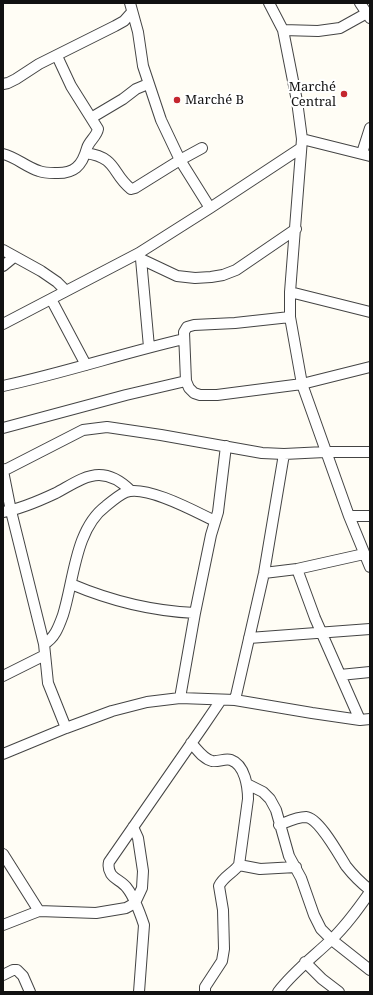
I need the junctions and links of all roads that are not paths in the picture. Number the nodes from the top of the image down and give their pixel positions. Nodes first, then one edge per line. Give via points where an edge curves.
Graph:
1 (269, 3) edge
2 (360, 3) edge
3 (131, 7) edge
4 (368, 15) edge
5 (283, 30) junction
6 (57, 56) junction
7 (3, 84) edge
8 (148, 84) junction
9 (91, 118) junction
10 (370, 128) edge
11 (301, 143) junction
12 (202, 148) dead end
13 (86, 153) junction
14 (3, 154) edge
15 (366, 154) edge
16 (180, 160) junction
17 (210, 208) junction
18 (296, 229) junction
19 (3, 250) edge
20 (140, 256) junction
21 (14, 257) junction
22 (3, 266) edge
23 (66, 291) junction
24 (290, 292) junction
25 (50, 300) junction
26 (370, 312) edge
27 (290, 317) junction
28 (3, 324) edge
29 (184, 339) junction
30 (149, 347) junction
31 (86, 365) junction
32 (370, 367) edge
33 (186, 381) junction
34 (302, 384) junction
35 (3, 386) edge
36 (3, 428) edge
37 (226, 446) junction
38 (326, 452) junction
39 (370, 452) edge
40 (284, 454) junction
41 (3, 470) edge
42 (131, 491) junction
43 (7, 511) edge
44 (349, 516) junction
45 (370, 516) edge
46 (215, 521) junction
47 (364, 554) junction
48 (370, 567) edge
49 (297, 569) junction
50 (264, 573) junction
51 (71, 584) junction
52 (195, 613) junction
53 (370, 628) edge
54 (322, 633) junction
55 (249, 638) junction
56 (44, 644) junction
57 (45, 655) junction
58 (370, 672) edge
59 (340, 675) junction
60 (3, 676) edge
61 (180, 698) junction
62 (221, 700) junction
63 (235, 700) junction
64 (365, 719) edge
65 (66, 728) junction
66 (191, 743) junction
67 (3, 754) edge
68 (247, 784) junction
69 (279, 825) junction
70 (133, 827) junction
71 (3, 854) edge
72 (239, 865) junction
73 (296, 867) junction
74 (370, 891) edge
75 (135, 903) junction
76 (39, 911) junction
77 (3, 925) edge
78 (332, 940) junction
79 (305, 962) junction
80 (370, 970) edge
81 (3, 975) edge
82 (30, 992) edge
83 (139, 992) edge
84 (205, 992) edge
85 (278, 992) edge
86 (339, 992) edge

1 - 5 street
2 - 4 street
3 - 6 street via 124,21
3 - 8 street
4 - 5 street via 340,28 318,31
5 - 11 street via 297,101
6 - 7 street
6 - 9 street via 71,86
8 - 9 street
8 - 16 street
9 - 13 street via 98,132 88,145
10 - 15 street
11 - 15 street
11 - 17 street
11 - 18 street
12 - 16 street
13 - 14 street via 82,162 73,170 64,173 40,171
13 - 16 street via 110,162 131,189
16 - 17 street
17 - 20 street
18 - 20 street via 236,270 223,275 195,278 176,276
18 - 24 street
19 - 21 street
20 - 23 street
20 - 30 street
21 - 22 street
21 - 23 street via 37,268
23 - 25 street
24 - 26 street
24 - 27 street
25 - 28 street
25 - 31 street
27 - 29 street via 235,324 194,325 187,327
27 - 34 street
29 - 30 street
29 - 33 street
30 - 31 street
31 - 35 street
32 - 34 street
33 - 34 street via 189,388 200,395
33 - 36 street
34 - 38 street
37 - 40 street via 262,453
37 - 41 street via 107,427 93,428 83,430
37 - 46 street
38 - 39 street
38 - 40 street
38 - 44 street
40 - 50 street
41 - 43 street
42 - 43 street via 123,482 98,475 88,477 46,498
42 - 46 street via 164,497
42 - 51 street via 112,501 92,519 80,547
43 - 56 street
44 - 45 street
44 - 47 street
46 - 52 street
47 - 48 street
47 - 49 street
49 - 50 street
49 - 54 street
50 - 55 street
51 - 52 street via 116,601
51 - 56 street via 60,626 49,642
52 - 61 street
53 - 54 street
54 - 55 street
54 - 59 street
55 - 63 street
56 - 57 street
57 - 60 street
57 - 65 street via 48,684
58 - 59 street
59 - 64 street
61 - 62 street
61 - 65 street via 130,706
62 - 63 street
62 - 66 street
63 - 64 street
65 - 67 street
66 - 68 street via 205,758 212,761 233,760 240,768
66 - 70 street
68 - 69 street via 263,792 270,799 276,810
68 - 72 street via 248,799
69 - 73 street via 289,856
69 - 74 street via 300,818 311,819 325,833 356,878
70 - 75 street via 138,838 143,870 142,888
70 - 75 street via 109,862 108,868 111,875 128,889
71 - 76 street
72 - 73 street via 260,869
72 - 84 street via 219,886 223,910 224,949 222,961
73 - 78 street via 317,923
74 - 78 street via 357,912
75 - 76 street via 126,908 96,913
75 - 83 street via 144,925
76 - 77 street
78 - 79 street
78 - 80 street
79 - 85 street
79 - 86 street
81 - 82 street via 17,970 23,976

